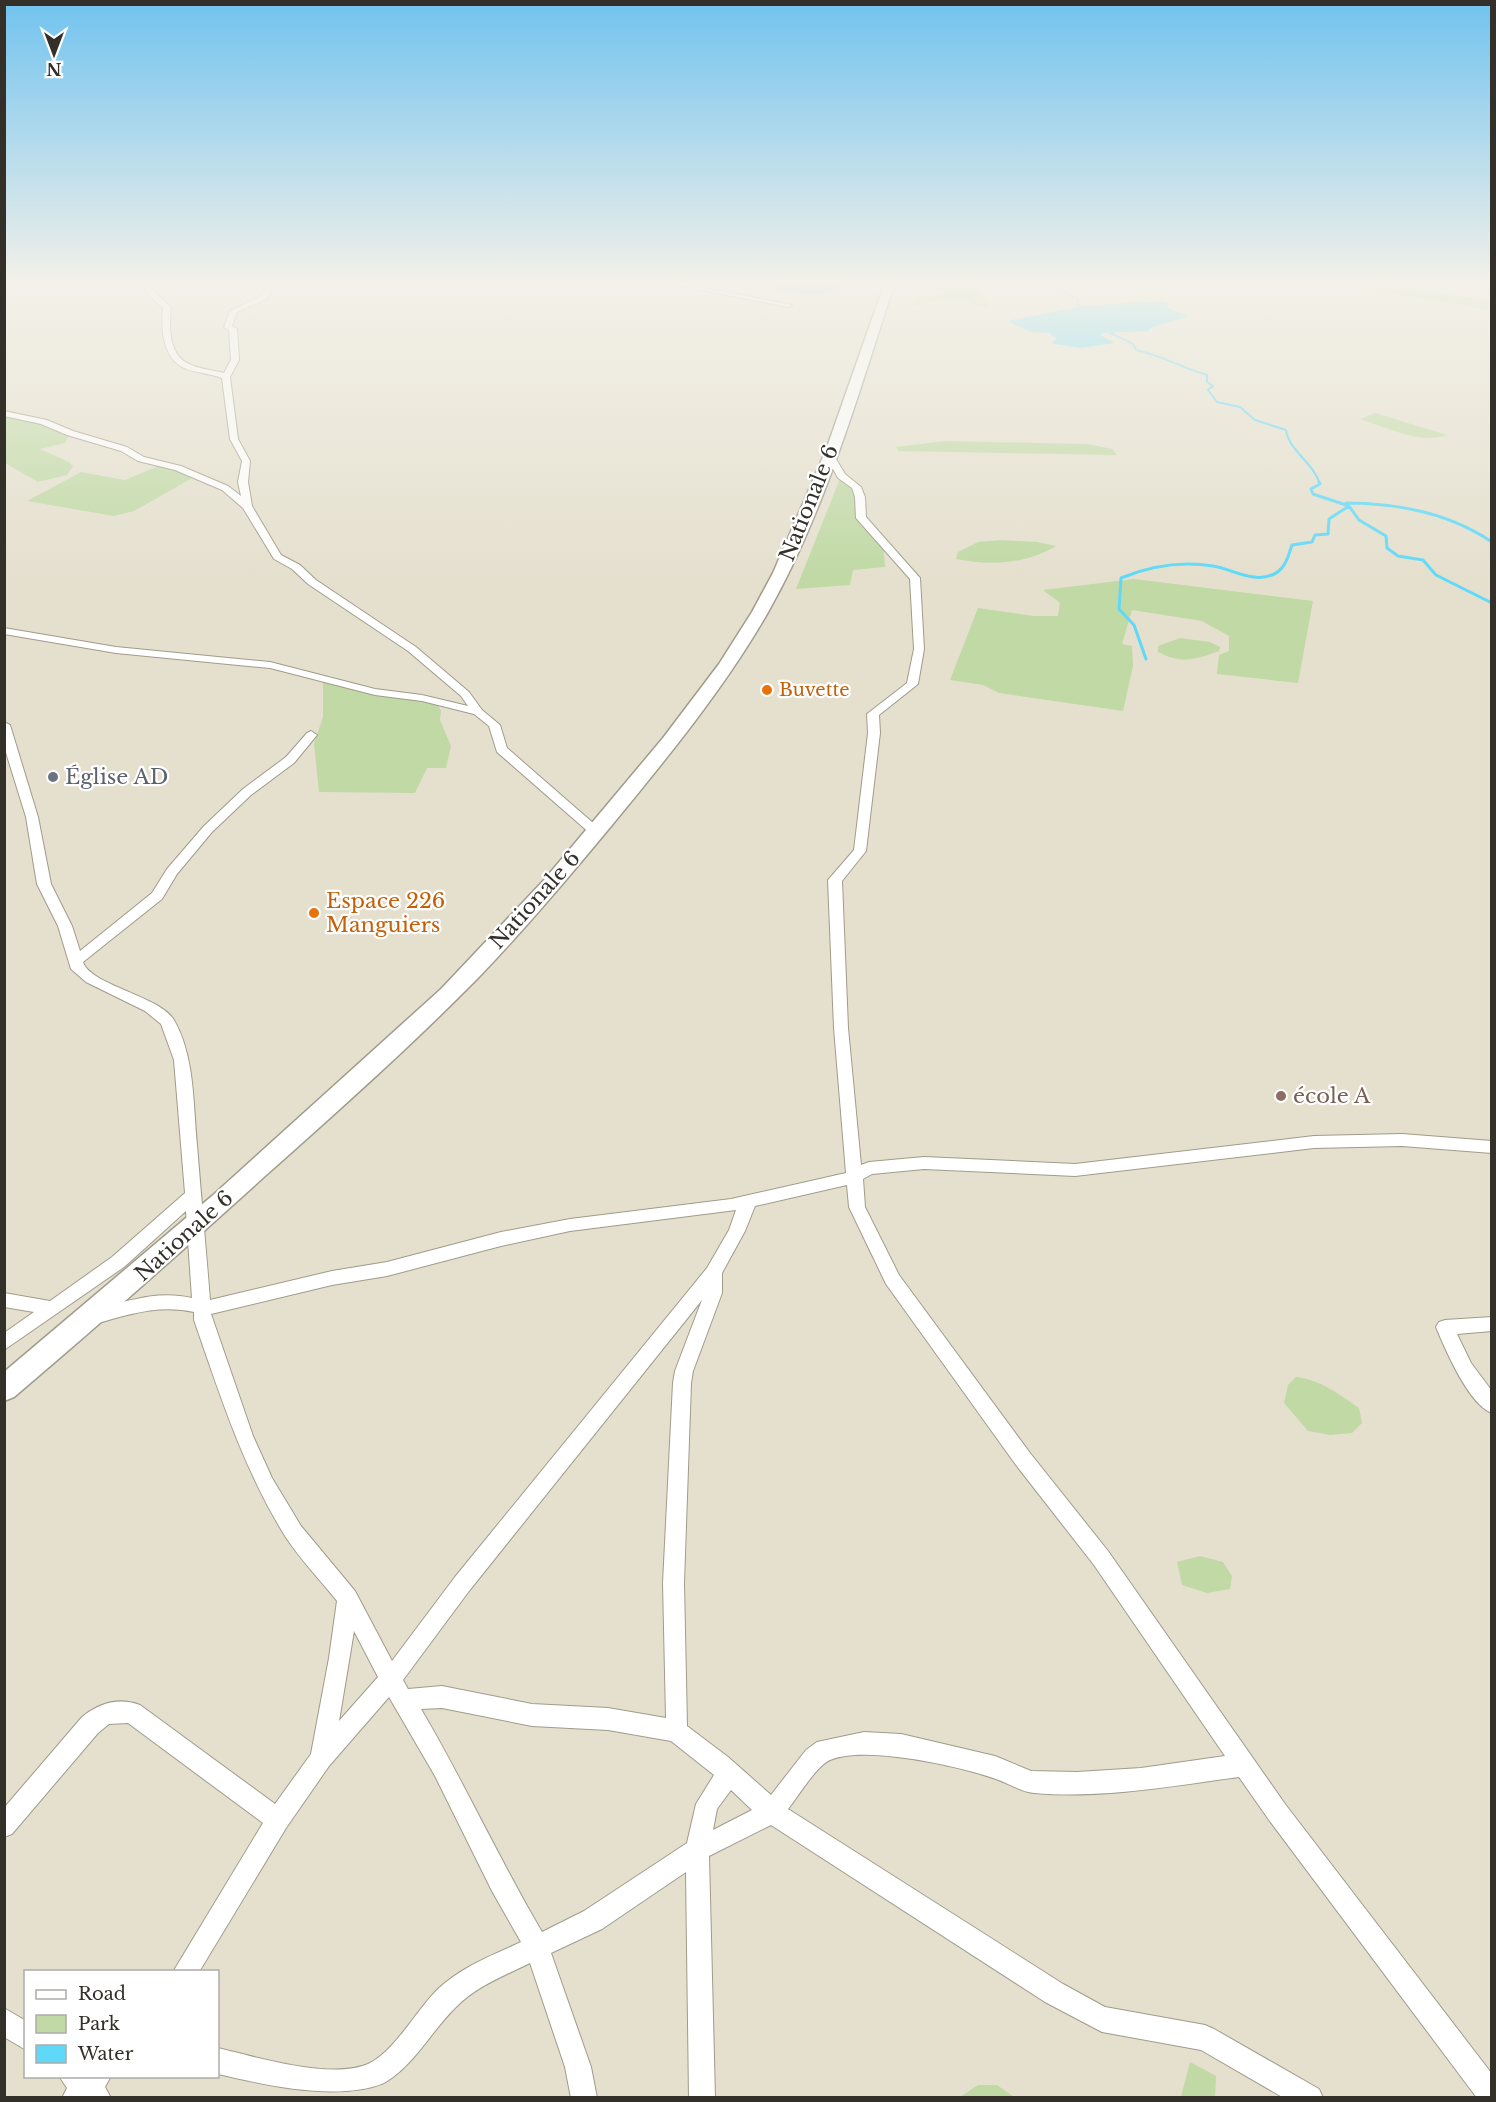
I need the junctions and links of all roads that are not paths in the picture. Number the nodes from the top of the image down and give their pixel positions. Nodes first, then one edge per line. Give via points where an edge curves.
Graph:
1 (226, 380) edge
2 (856, 380) edge
3 (4, 413) edge
4 (830, 456) junction
5 (247, 506) junction
6 (4, 631) edge
7 (478, 712) junction
8 (4, 725) edge
9 (311, 735) dead end
10 (596, 832) junction
11 (76, 961) junction
12 (1491, 1147) edge
13 (854, 1176) junction
14 (191, 1197) junction
15 (748, 1202) junction
16 (194, 1227) junction
17 (713, 1273) junction
18 (4, 1300) edge
19 (52, 1308) junction
20 (202, 1308) junction
21 (90, 1318) junction
22 (1491, 1324) edge
23 (4, 1343) edge
24 (4, 1389) edge
25 (1491, 1405) edge
26 (348, 1598) junction
27 (391, 1680) junction
28 (402, 1700) junction
29 (676, 1731) junction
30 (321, 1758) junction
31 (1244, 1765) junction
32 (729, 1774) junction
33 (772, 1812) junction
34 (278, 1820) junction
35 (4, 1826) edge
36 (698, 1850) junction
37 (537, 1947) junction
38 (186, 1970) edge
39 (4, 2020) edge
40 (24, 2036) edge
41 (219, 2061) edge
42 (1491, 2096) edge
43 (584, 2097) edge
44 (702, 2097) edge
45 (1310, 2097) edge

1 - 5 street via 234,439 246,461 243,482
2 - 4 main road, Nationale 6
3 - 5 street via 44,422 124,449 141,459 178,468 225,488
4 - 10 main road, Nationale 6 via 808,516 759,613 675,735
4 - 13 street via 841,476 856,487 861,518 915,578 919,650 912,684 873,714 860,850 835,880 841,1028
5 - 7 street via 277,557 412,650 465,694
6 - 7 street via 116,650 270,665 375,692 422,698
7 - 10 street via 494,725 501,748
8 - 11 street via 32,817 44,884 65,926
9 - 11 street via 290,760 247,792 208,829 157,896
10 - 16 main road, Nationale 6 via 452,991
11 - 14 street via 78,969 91,979 150,1008 167,1021 182,1060
12 - 13 street via 1402,1140 1314,1142 1075,1170 924,1163 869,1168
13 - 15 street
13 - 31 street via 857,1207 892,1279 1023,1459 1101,1558
14 - 16 street
14 - 19 street via 118,1262
15 - 17 street
15 - 20 street via 570,1224 387,1269
16 - 20 street
16 - 21 main road, Nationale 6
17 - 27 street via 462,1584
17 - 29 street via 713,1293 682,1383 673,1534 674,1650 679,1704
18 - 19 street
19 - 23 street
20 - 21 street via 166,1301
20 - 26 street via 202,1320 243,1436 265,1484 294,1532
21 - 24 main road, Nationale 6
22 - 25 street via 1445,1328 1455,1354
26 - 27 street
26 - 30 street
27 - 28 street
27 - 30 street
28 - 29 street via 442,1697 532,1715 608,1719
28 - 37 street via 443,1768 500,1883
29 - 32 street
30 - 34 street
31 - 33 street via 1141,1779 1031,1782 995,1767 913,1748 864,1743 825,1750 814,1758
31 - 42 street
32 - 33 street
32 - 36 street via 707,1804
33 - 36 street
33 - 45 street via 1054,1994 1102,2019 1204,2038
34 - 35 street via 132,1713 119,1711 100,1716 90,1725
34 - 38 street
36 - 37 street via 593,1920
36 - 44 street
37 - 41 street via 453,1990 375,2075 345,2083 303,2079
37 - 43 street via 578,2067
39 - 40 street

